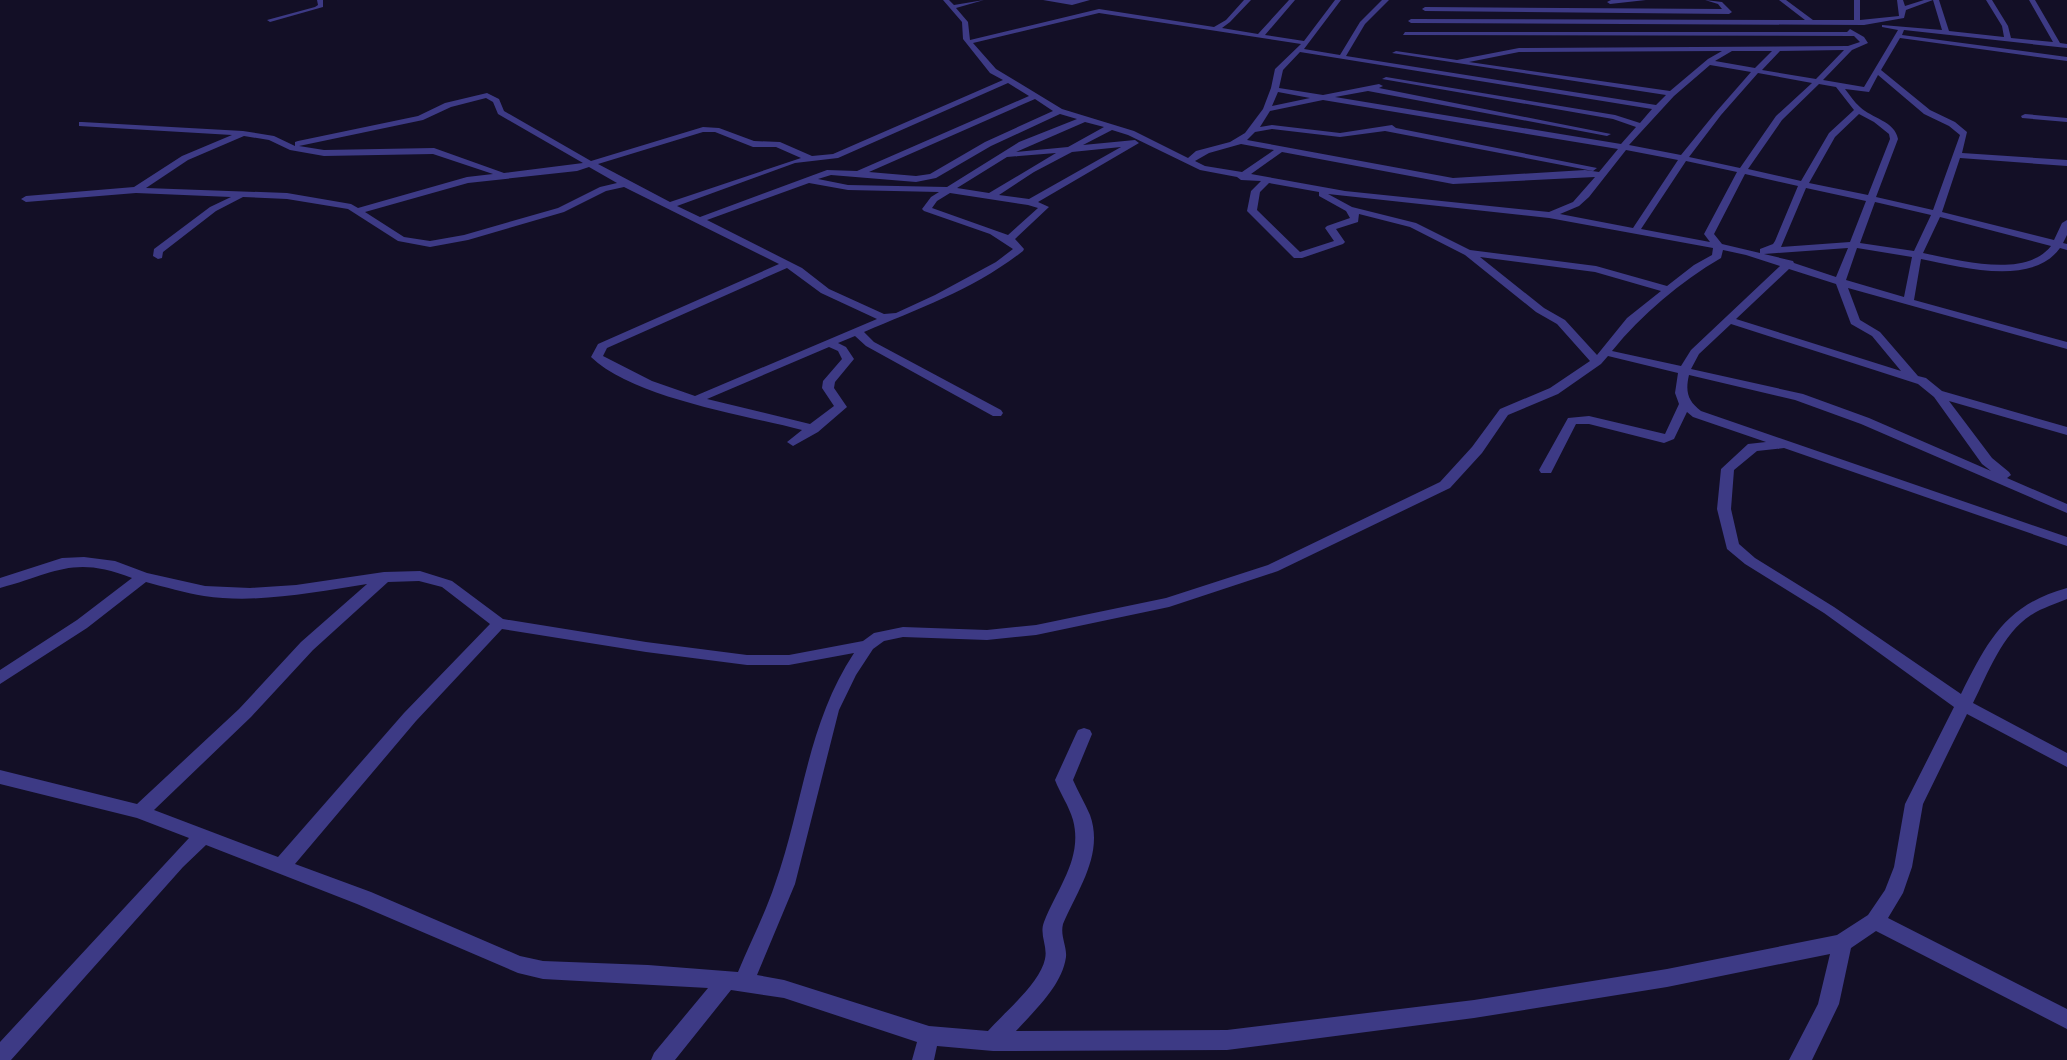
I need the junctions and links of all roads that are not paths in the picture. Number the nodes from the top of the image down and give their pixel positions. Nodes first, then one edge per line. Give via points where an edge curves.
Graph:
1 (320, 0) edge
2 (981, 0) edge
3 (1046, 0) edge
4 (1087, 0) edge
5 (1248, 0) edge
6 (1292, 0) edge
7 (1338, 0) edge
8 (1386, 0) edge
9 (1643, 0) edge
10 (1782, 0) edge
11 (1857, 0) edge
12 (1899, 0) edge
13 (1930, 0) edge
14 (1936, 0) edge
15 (1989, 0) edge
16 (2032, 0) edge
17 (1434, 1) edge
18 (1500, 1) edge
19 (1577, 1) edge
20 (1615, 1) edge
21 (1713, 1) edge
22 (949, 4) edge
23 (1425, 9) junction
24 (1903, 9) junction
25 (1727, 11) junction
26 (270, 20) dead end
27 (1411, 21) junction
28 (1812, 22) junction
29 (1833, 22) junction
30 (1857, 22) junction
31 (1741, 23) junction
32 (1764, 23) junction
33 (1903, 27) junction
34 (1214, 30) junction
35 (1945, 31) junction
36 (1405, 34) junction
37 (1856, 34) junction
38 (1755, 35) junction
39 (1898, 36) junction
40 (1259, 37) junction
41 (2008, 39) junction
42 (970, 42) junction
43 (1307, 43) junction
44 (2058, 45) junction
45 (2067, 46) edge
46 (1849, 48) junction
47 (1731, 49) junction
48 (1774, 49) junction
49 (1298, 50) junction
50 (1396, 53) junction
51 (1342, 57) junction
52 (2067, 59) edge
53 (1460, 61) junction
54 (1711, 63) junction
55 (1393, 66) junction
56 (1878, 71) junction
57 (1755, 72) junction
58 (1386, 79) junction
59 (1009, 80) junction
60 (1817, 82) junction
61 (1840, 87) junction
62 (1371, 89) junction
63 (1277, 90) junction
64 (1672, 94) junction
65 (1036, 96) junction
66 (1322, 98) junction
67 (1659, 108) junction
68 (1267, 109) junction
69 (1858, 110) junction
70 (1059, 111) junction
71 (2025, 116) dead end
72 (1441, 118) junction
73 (1084, 119) junction
74 (2067, 120) edge
75 (82, 124) dead end
76 (1640, 126) junction
77 (1111, 127) junction
78 (1384, 128) junction
79 (1249, 131) junction
80 (243, 133) junction
81 (1139, 141) junction
82 (1239, 141) junction
83 (1629, 142) junction
84 (284, 146) junction
85 (1282, 148) junction
86 (1065, 152) junction
87 (1957, 155) junction
88 (1003, 156) junction
89 (1682, 157) junction
90 (809, 158) junction
91 (1189, 162) junction
92 (2067, 163) edge
93 (591, 165) junction
94 (1743, 170) junction
95 (858, 173) junction
96 (1603, 173) junction
97 (501, 174) junction
98 (1241, 177) junction
99 (807, 179) junction
100 (1265, 182) junction
101 (1802, 183) junction
102 (625, 184) junction
103 (136, 190) junction
104 (1315, 190) junction
105 (945, 191) junction
106 (244, 194) junction
107 (991, 196) junction
108 (1872, 198) junction
109 (26, 199) dead end
110 (1030, 202) junction
111 (1576, 204) junction
112 (668, 206) junction
113 (1349, 209) junction
114 (357, 211) junction
115 (1937, 212) junction
116 (1549, 215) junction
117 (697, 221) junction
118 (1592, 222) junction
119 (2067, 223) edge
120 (1636, 230) junction
121 (1709, 234) junction
122 (1009, 239) junction
123 (1687, 240) junction
124 (1852, 244) junction
125 (2062, 245) edge
126 (1718, 246) junction
127 (1765, 251) junction
128 (1748, 252) junction
129 (1468, 253) junction
130 (1917, 255) junction
131 (158, 256) dead end
132 (1789, 263) junction
133 (787, 264) junction
134 (1698, 267) junction
135 (1840, 281) junction
136 (1668, 290) junction
137 (1908, 302) junction
138 (889, 318) junction
139 (1729, 320) junction
140 (856, 331) junction
141 (829, 343) junction
142 (2067, 346) edge
143 (1600, 357) junction
144 (1683, 369) junction
145 (1912, 377) junction
146 (1938, 394) junction
147 (695, 400) junction
148 (1684, 406) junction
149 (998, 413) dead end
150 (814, 429) junction
151 (2067, 431) edge
152 (793, 442) dead end
153 (1791, 445) junction
154 (1546, 470) dead end
155 (2017, 485) junction
156 (2067, 509) edge
157 (2067, 542) edge
158 (143, 577) junction
159 (384, 577) junction
160 (0, 583) edge
161 (2067, 593) edge
162 (499, 623) junction
163 (867, 645) junction
164 (0, 678) edge
165 (1964, 705) junction
166 (1084, 733) dead end
167 (2067, 761) edge
168 (0, 777) edge
169 (140, 812) junction
170 (203, 836) junction
171 (281, 867) junction
172 (1875, 921) junction
173 (1842, 943) junction
174 (736, 981) junction
175 (2067, 1019) edge
176 (929, 1036) junction
177 (993, 1041) junction
178 (0, 1057) edge
179 (662, 1060) edge
180 (923, 1060) edge
181 (1800, 1060) edge

1 - 26 street via 317,8
2 - 22 street
3 - 4 street
5 - 34 street
6 - 40 street
7 - 43 street
8 - 51 street via 1362,23
9 - 20 street
10 - 28 street
11 - 30 street
12 - 24 street
13 - 24 street
14 - 35 street
15 - 41 street
16 - 44 street
17 - 18 street
17 - 23 street
18 - 19 street
19 - 20 street
21 - 25 street
22 - 42 street via 965,22 964,34
23 - 25 street
23 - 27 street
24 - 30 street via 1904,15 1896,19
25 - 31 street
27 - 31 street
27 - 36 street
28 - 29 street
28 - 32 street
29 - 30 street
29 - 37 street
30 - 33 street
31 - 32 street
32 - 38 street via 1748,26
33 - 35 street
33 - 39 street
34 - 40 street
34 - 42 street via 1099,12
35 - 41 street
36 - 38 street
36 - 50 street
37 - 38 street
37 - 46 street via 1864,43
38 - 48 street
39 - 52 street
39 - 56 street
40 - 43 street
41 - 44 street
42 - 59 street via 986,65
43 - 49 street
44 - 45 street
46 - 48 street
46 - 60 street
47 - 48 street
47 - 53 street via 1519,51
47 - 54 street
48 - 57 street
49 - 51 street
49 - 63 street via 1279,69
50 - 53 street
50 - 55 street
51 - 55 street
53 - 64 street
54 - 57 street
54 - 64 street
55 - 58 street
55 - 67 street
56 - 61 street via 1866,90
56 - 87 street via 1927,112 1960,129 1964,134
57 - 60 street
57 - 89 street
58 - 62 street
58 - 76 street via 1615,117
59 - 65 street
59 - 90 street via 835,156
60 - 61 street
60 - 94 street via 1779,118
61 - 69 street
62 - 66 street
62 - 83 street
63 - 66 street
63 - 68 street
64 - 67 street
65 - 70 street
65 - 95 street
66 - 68 street
66 - 72 street
67 - 76 street
68 - 79 street
69 - 101 street via 1840,125
69 - 108 street via 1877,120 1894,139
70 - 73 street
70 - 95 street via 933,176 915,179
71 - 74 street
72 - 78 street
72 - 83 street
73 - 77 street
73 - 88 street
75 - 80 street
76 - 83 street
77 - 81 street
77 - 86 street
78 - 79 street via 1340,135 1272,127
78 - 96 street
79 - 82 street
80 - 84 street via 271,138
80 - 103 street via 185,158
81 - 86 street
81 - 91 street
81 - 110 street
82 - 85 street
82 - 91 street via 1199,153
83 - 89 street
83 - 96 street
84 - 93 street via 420,118 482,95 494,98 501,112
84 - 97 street via 342,154 435,151
85 - 96 street via 1453,181
85 - 98 street
86 - 88 street
86 - 107 street
87 - 92 street
87 - 115 street
88 - 105 street
89 - 94 street
89 - 120 street
90 - 93 street via 777,144 753,144 711,129
90 - 112 street
91 - 98 street
93 - 97 street
93 - 102 street
94 - 101 street
94 - 121 street
95 - 99 street via 830,172
96 - 111 street
97 - 114 street
98 - 100 street
99 - 105 street via 827,186
99 - 117 street
100 - 104 street
100 - 113 street via 1256,191 1251,211 1298,256 1339,242 1329,228 1355,220
101 - 108 street
101 - 127 street via 1780,241
102 - 112 street
102 - 114 street via 603,189 561,210 440,243 401,239
103 - 106 street
103 - 109 street
104 - 113 street
104 - 116 street
105 - 107 street
105 - 122 street via 927,209
106 - 114 street via 303,198
106 - 131 street via 199,219 158,251
107 - 110 street
108 - 115 street
108 - 124 street
110 - 122 street via 1044,207
111 - 116 street
111 - 118 street
112 - 117 street
113 - 129 street via 1413,225
115 - 125 street
115 - 130 street
116 - 118 street
117 - 133 street
118 - 120 street
119 - 125 street
120 - 123 street
121 - 123 street
121 - 126 street
122 - 138 street via 1018,245 1017,253 939,297
123 - 126 street
123 - 134 street via 1698,256
124 - 127 street
124 - 130 street
124 - 135 street
125 - 130 street via 2044,260 2027,266 1970,265
126 - 128 street
126 - 134 street via 1717,256
127 - 128 street
128 - 132 street
129 - 136 street via 1596,268
129 - 143 street
130 - 137 street
132 - 135 street
132 - 139 street
133 - 138 street via 825,291
133 - 147 street via 597,352 609,365
134 - 136 street
135 - 137 street
135 - 145 street via 1855,321 1876,334
136 - 143 street via 1631,320
137 - 142 street
138 - 140 street
139 - 144 street
139 - 145 street
140 - 141 street
140 - 149 street via 870,344
141 - 147 street
141 - 150 street via 848,355 828,388 841,407
143 - 144 street
143 - 163 street via 1554,391 1504,412 1445,485 1273,568 1169,602 1036,629 987,635 903,632
144 - 148 street
144 - 155 street via 1811,401
145 - 146 street
146 - 151 street
146 - 155 street via 1987,461
147 - 150 street
148 - 153 street
148 - 154 street via 1670,436 1664,439 1589,420 1572,421
150 - 152 street
153 - 157 street
153 - 165 street via 1753,447 1728,469 1724,509 1732,546
155 - 156 street
158 - 159 street via 205,591 250,593
158 - 160 street via 84,561
158 - 164 street
159 - 162 street via 436,579
159 - 169 street via 307,646
161 - 165 street via 2026,610 2010,624
162 - 163 street via 747,660 789,660
162 - 171 street via 410,717
163 - 174 street via 831,710 785,884
165 - 167 street
165 - 172 street via 1914,804 1903,867
166 - 177 street via 1063,780 1082,819 1085,852 1051,929 1056,960
168 - 169 street
169 - 170 street
170 - 171 street
170 - 178 street
171 - 174 street via 517,964 543,970
172 - 173 street
172 - 175 street
173 - 177 street via 1667,978 1344,1027 1227,1040
173 - 181 street via 1836,984 1821,1029
174 - 176 street via 784,989
174 - 179 street
176 - 177 street
176 - 180 street

